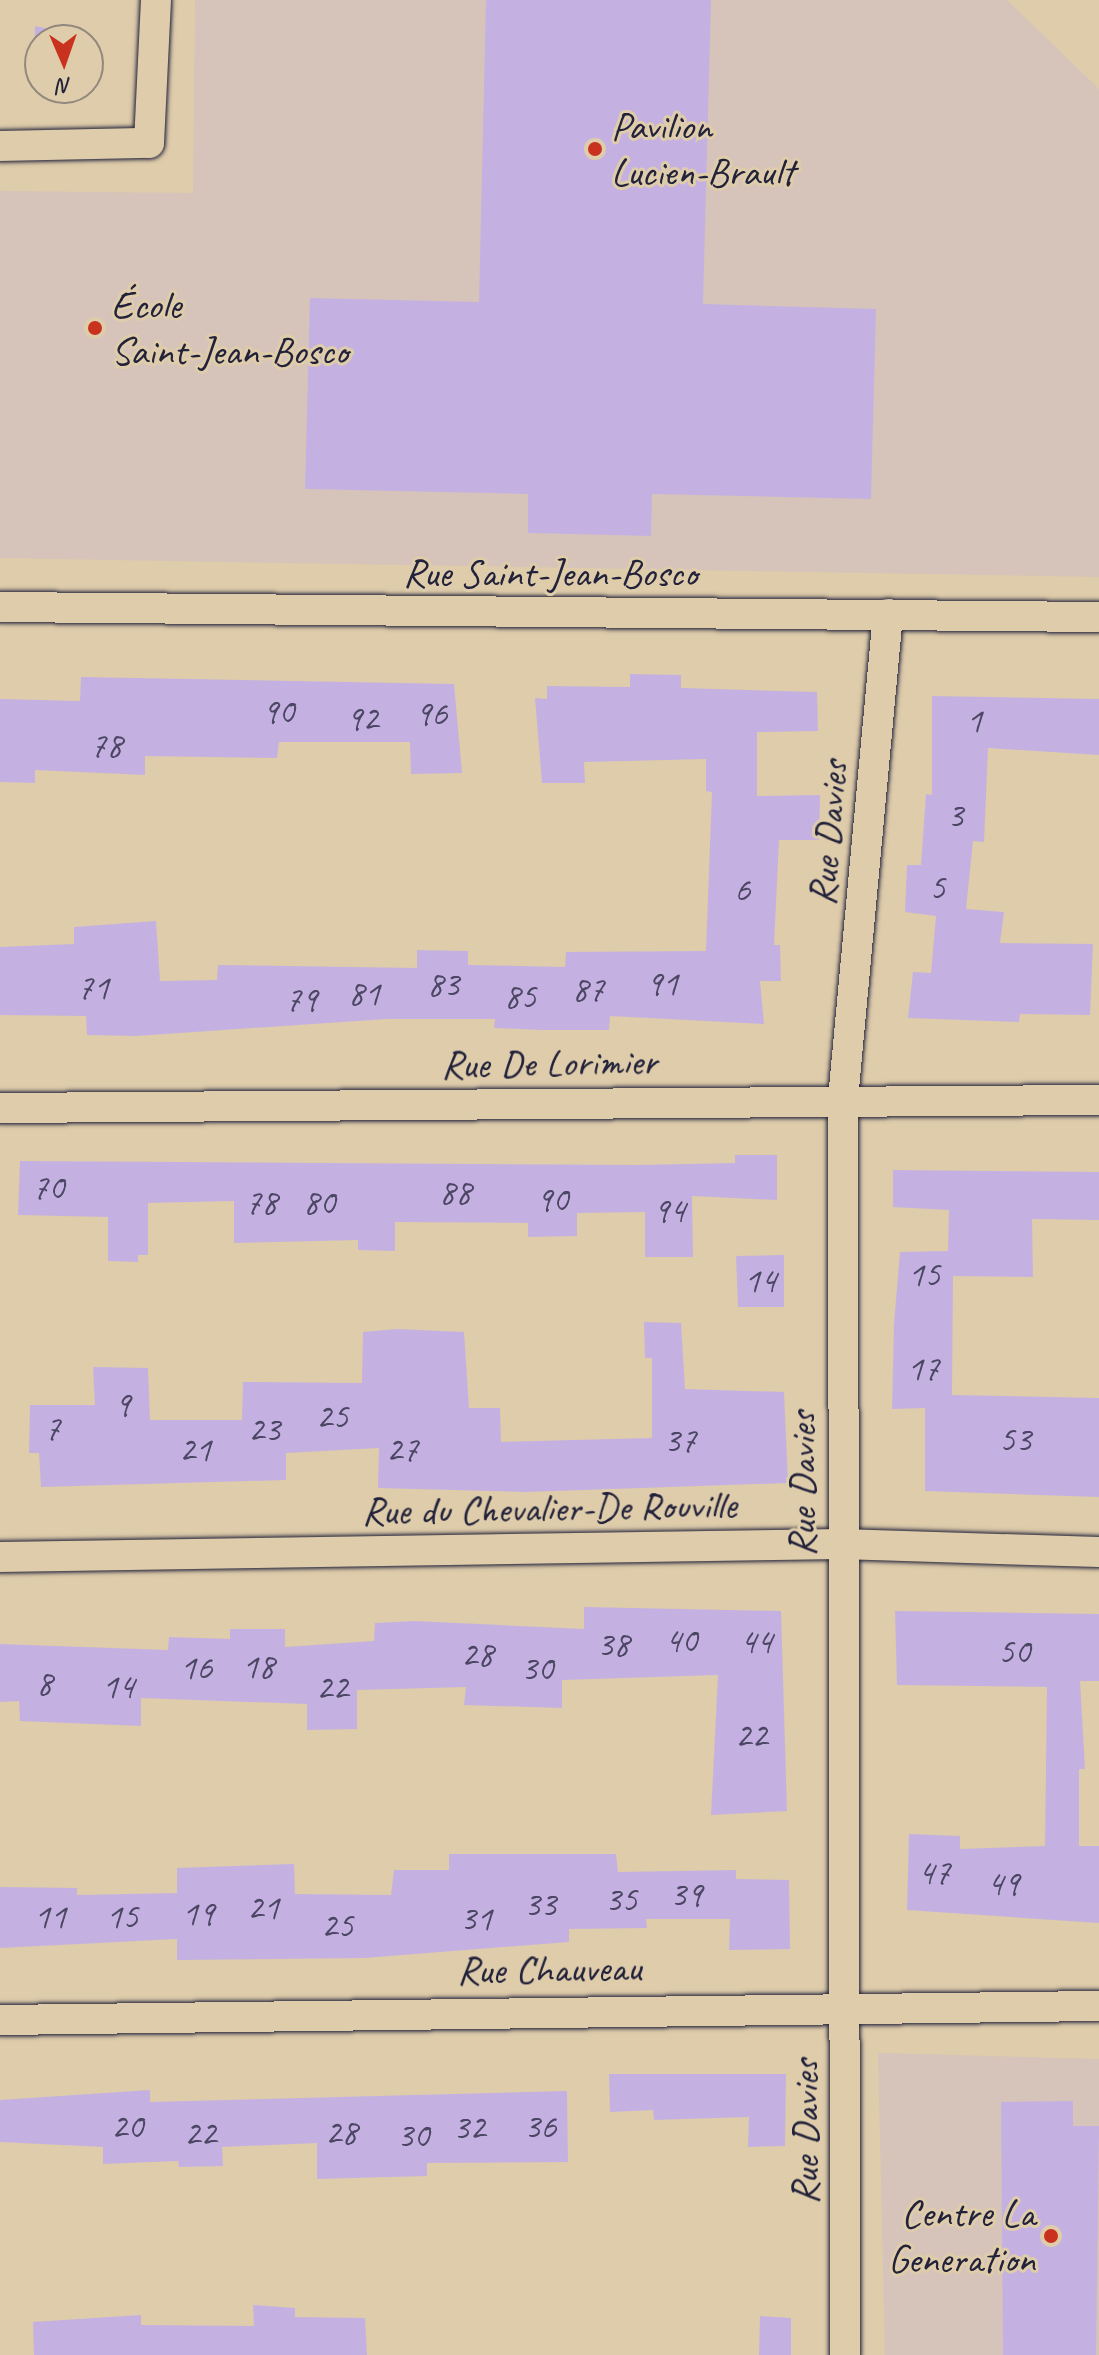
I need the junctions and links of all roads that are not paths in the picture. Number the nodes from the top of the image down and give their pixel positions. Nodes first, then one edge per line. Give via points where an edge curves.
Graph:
1 (156, 0) edge
2 (0, 146) edge
3 (0, 607) edge
4 (888, 614) junction
5 (1099, 617) edge
6 (843, 1099) junction
7 (1099, 1100) edge
8 (0, 1108) edge
9 (841, 1544) junction
10 (1099, 1552) edge
11 (0, 1557) edge
12 (845, 2004) junction
13 (1099, 2006) edge
14 (0, 2020) edge
15 (845, 2355) edge

1 - 2 street via 149,143
3 - 4 street, Rue Saint-Jean-Bosco
4 - 5 street, Rue Saint-Jean-Bosco
4 - 6 street, Rue Davies
6 - 7 street, Rue De Lorimier
6 - 8 street, Rue De Lorimier
6 - 9 street, Rue Davies
9 - 10 street, Rue du Chevalier-De Rouville
9 - 11 street, Rue du Chevalier-De Rouville
9 - 12 street, Rue Davies
12 - 13 street, Rue Chauveau
12 - 14 street, Rue Chauveau
12 - 15 street, Rue Davies

